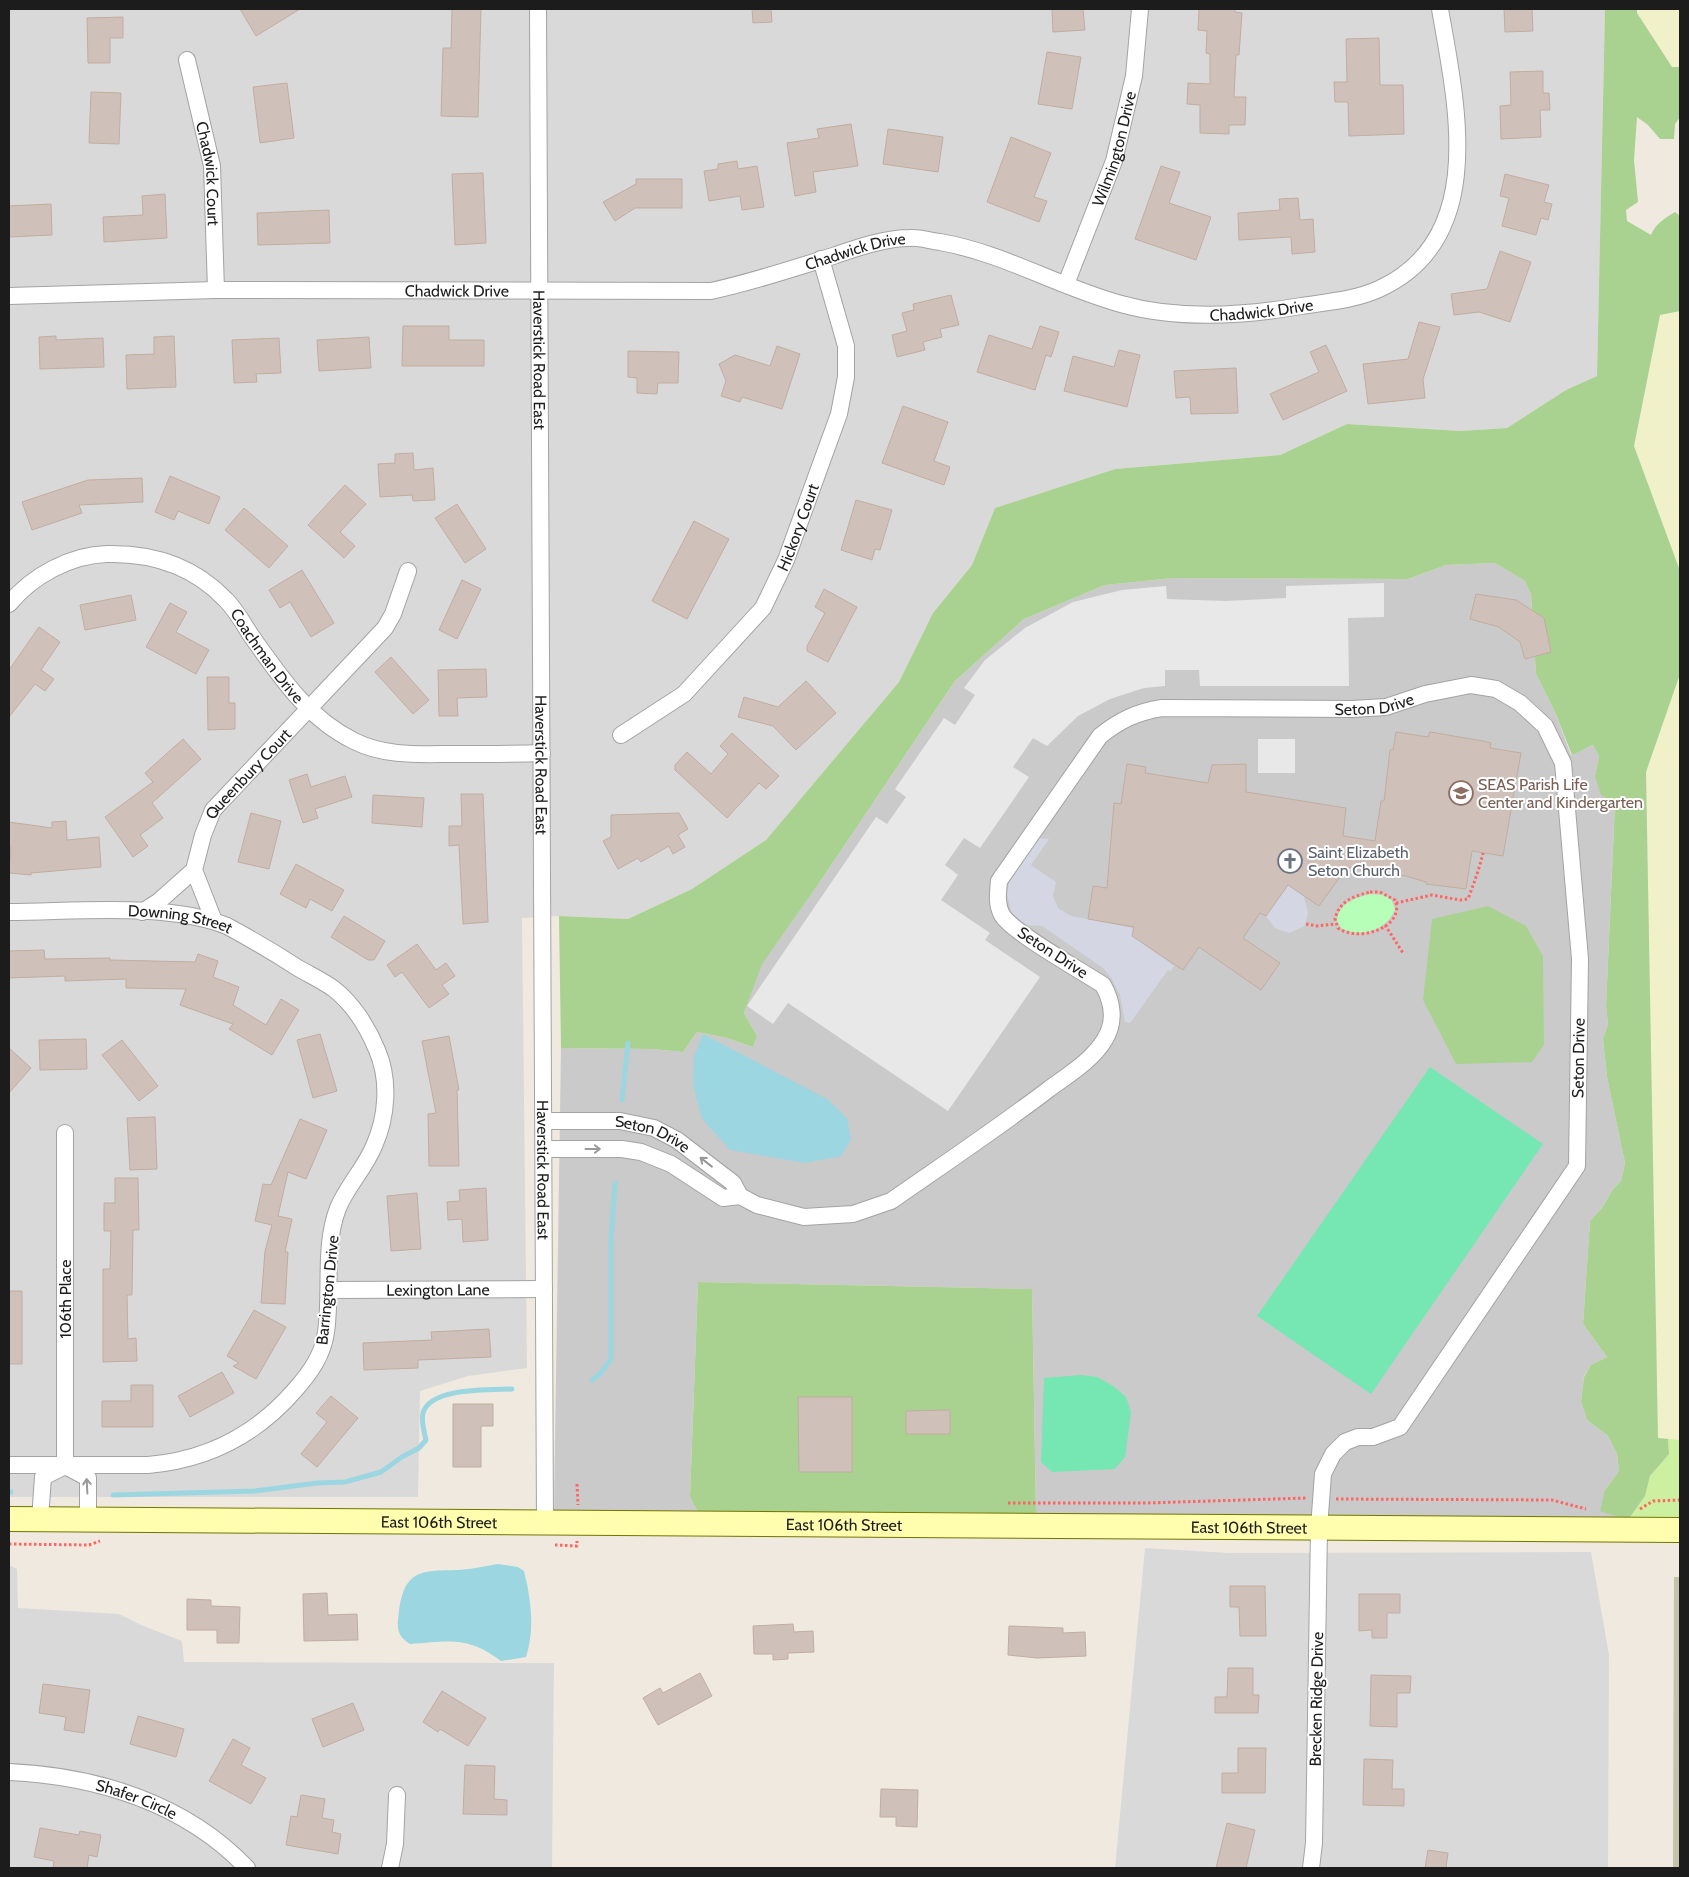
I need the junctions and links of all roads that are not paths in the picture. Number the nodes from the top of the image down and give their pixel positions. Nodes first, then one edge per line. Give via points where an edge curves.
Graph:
1 (538, 9) edge
2 (1140, 9) edge
3 (1440, 9) edge
4 (187, 60) dead end
5 (821, 259) junction
6 (1066, 284) junction
7 (216, 290) junction
8 (540, 291) junction
9 (9, 296) edge
10 (408, 571) dead end
11 (9, 604) edge
12 (307, 709) junction
13 (621, 735) dead end
14 (542, 753) junction
15 (194, 870) junction
16 (9, 912) edge
17 (142, 912) junction
18 (214, 921) junction
19 (334, 990) joint
20 (544, 1120) junction
21 (65, 1133) dead end
22 (544, 1149) junction
23 (740, 1196) junction
24 (544, 1289) junction
25 (330, 1290) junction
26 (9, 1465) edge
27 (65, 1466) junction
28 (545, 1512) junction
29 (9, 1519) edge
30 (40, 1519) junction
31 (88, 1520) junction
32 (1319, 1528) junction
33 (1680, 1530) edge
34 (9, 1772) edge
35 (397, 1795) dead end
36 (247, 1868) edge
37 (390, 1868) edge
38 (1311, 1868) edge

1 - 8 street, Haverstick Road East
2 - 6 street, Wilmington Drive via 1134,76 1114,161
3 - 6 street, Chadwick Drive via 1457,120 1456,186 1439,238 1399,277 1379,289 1355,297 1281,310 1216,314 1121,304
4 - 7 street, Chadwick Court via 212,166
5 - 6 street, Chadwick Drive via 868,245 910,238 959,246
5 - 8 street, Chadwick Drive via 711,291
5 - 13 street, Hickory Court via 846,346 846,377 839,414 786,560 763,608 684,694
7 - 8 street, Chadwick Drive
7 - 9 street, Chadwick Drive
8 - 14 street, Haverstick Road East
10 - 12 street, Queenbury Court via 385,628
11 - 12 street, Coachman Drive via 30,583 55,568 90,555 132,554 169,562 203,579 227,601 288,688
12 - 14 street, Coachman Drive via 345,736 376,750 402,754
12 - 15 street, Queenbury Court via 216,805 206,824
14 - 20 street, Haverstick Road East
15 - 17 street
15 - 18 street
16 - 17 street, Downing Street
17 - 18 street, Downing Street
18 - 19 street, Downing Street via 248,937
19 - 25 street, Barrington Drive via 357,1013 378,1051 385,1078 385,1110 374,1146 338,1208 330,1240
20 - 22 street, Haverstick Road East
23 -> 20 street, Seton Drive via 733,1183 677,1140 654,1128 620,1121
21 - 27 street, 106th Place
22 -> 23 street, Seton Drive via 640,1152 671,1164 723,1198
22 - 24 street, Haverstick Road East
23 - 32 street, Seton Drive via 778,1212 804,1217 846,1216 875,1208 1022,1110 1080,1066 1106,1038 1112,1010 1103,985 1017,929 1002,915 998,901 999,881 1100,736 1120,720 1162,708 1386,707 1448,688 1471,685 1496,689 1520,703 1545,726 1564,763 1580,959 1577,1166 1400,1427 1373,1437 1358,1437 1345,1442 1333,1454 1323,1474
24 - 25 street, Lexington Lane
24 - 28 street, Haverstick Road East
25 - 27 street, Barrington Drive via 320,1357 277,1411 250,1432 221,1447 169,1463
26 - 27 street, Barrington Drive
27 - 30 street via 43,1477
31 -> 27 street via 88,1478
28 - 31 street, East 106th Street
28 - 32 street, East 106th Street
29 - 30 street, East 106th Street
30 - 31 street, East 106th Street
32 - 33 street, East 106th Street
32 - 38 street, Brecken Ridge Drive
34 - 36 street, Shafer Circle via 76,1779 137,1796 195,1825 234,1854
35 - 37 street via 395,1844

